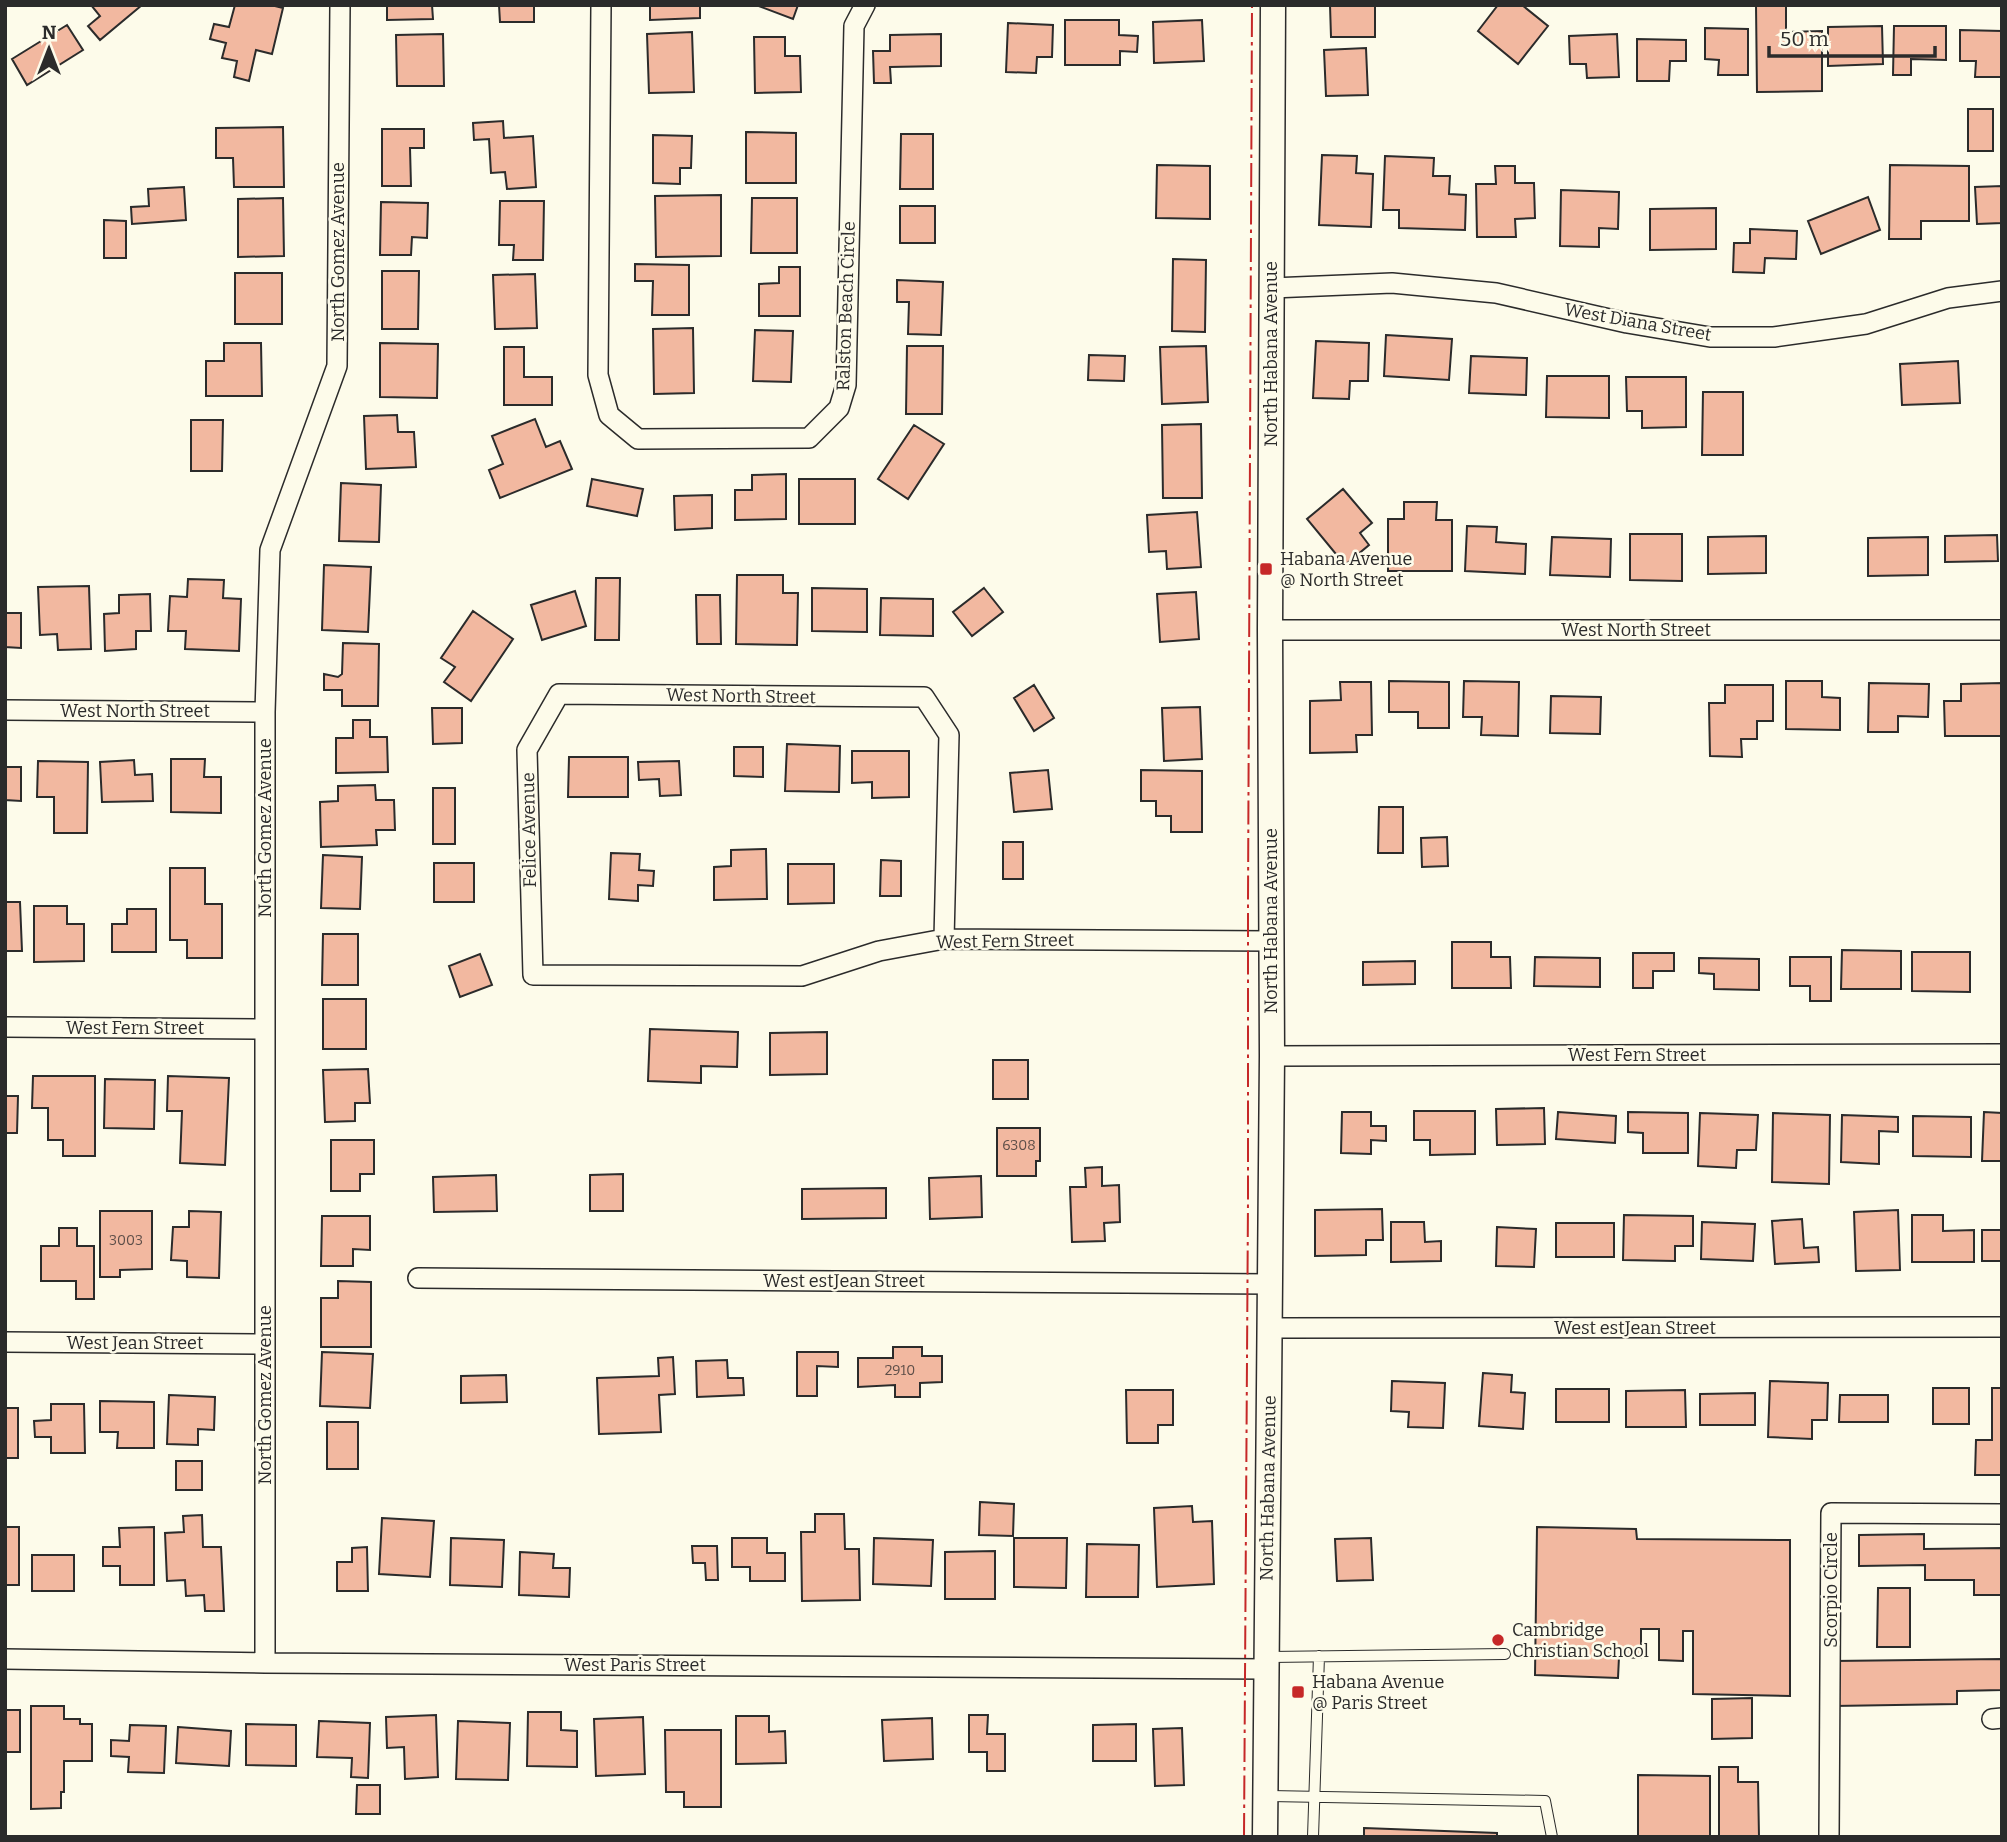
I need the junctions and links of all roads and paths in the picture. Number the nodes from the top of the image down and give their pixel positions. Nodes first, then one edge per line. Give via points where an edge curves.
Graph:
1 (340, 5) edge
2 (601, 5) edge
3 (865, 5) edge
4 (1273, 5) edge
5 (1272, 289) junction
6 (2002, 291) edge
7 (1270, 629) junction
8 (2002, 631) edge
9 (559, 694) joint
10 (5, 710) edge
11 (265, 712) junction
12 (944, 939) junction
13 (1272, 941) junction
14 (533, 975) joint
15 (5, 1027) edge
16 (265, 1029) junction
17 (2002, 1054) edge
18 (1272, 1056) junction
19 (418, 1278) dead end
20 (1269, 1284) junction
21 (2002, 1327) edge
22 (1269, 1328) junction
23 (5, 1342) edge
24 (265, 1344) junction
25 (2002, 1514) edge
26 (1505, 1654) dead end
27 (1319, 1656) junction
28 (5, 1659) edge
29 (265, 1663) junction
30 (1266, 1663) junction
31 (1265, 1796) junction
32 (1314, 1796) junction
33 (1265, 1837) edge
34 (1313, 1837) edge
35 (1552, 1837) edge
36 (1829, 1837) edge

1 - 11 street, North Gomez Avenue via 337,366 270,550
2 - 3 street, Ralston Beach Circle via 598,375 608,415 638,439 652,439 809,438 839,408 846,386 854,26
4 - 5 street, North Habana Avenue
5 - 6 street, West Diana Street via 1392,283 1496,293 1710,337 1774,337 1866,324 1948,298
5 - 7 street, North Habana Avenue
7 - 8 street, West North Street
7 - 13 street, North Habana Avenue
9 - 12 street, West North Street via 924,697 950,735
9 - 14 street, Felice Avenue via 527,750
10 - 11 street, West North Street
11 - 16 street, North Gomez Avenue
12 - 13 street, West Fern Street
12 - 14 street, West Fern Street via 880,951 802,976
13 - 18 street, North Habana Avenue
15 - 16 street, West Fern Street
16 - 24 street, North Gomez Avenue
17 - 18 street, West Fern Street
18 - 20 street, North Habana Avenue
19 - 20 street, West estJean Street
20 - 22 street, North Habana Avenue
21 - 22 street, West estJean Street
22 - 30 street, North Habana Avenue
23 - 24 street, West Jean Street
24 - 29 street, North Gomez Avenue
25 - 36 street, Scorpio Circle via 1831,1513
26 - 27 lane
27 - 30 lane
27 - 32 lane
28 - 29 street, West Paris Street
29 - 30 street, West Paris Street
30 - 31 street, North Habana Avenue
31 - 32 lane
31 - 33 street, North Habana Avenue
32 - 34 lane
32 - 35 lane via 1545,1801

